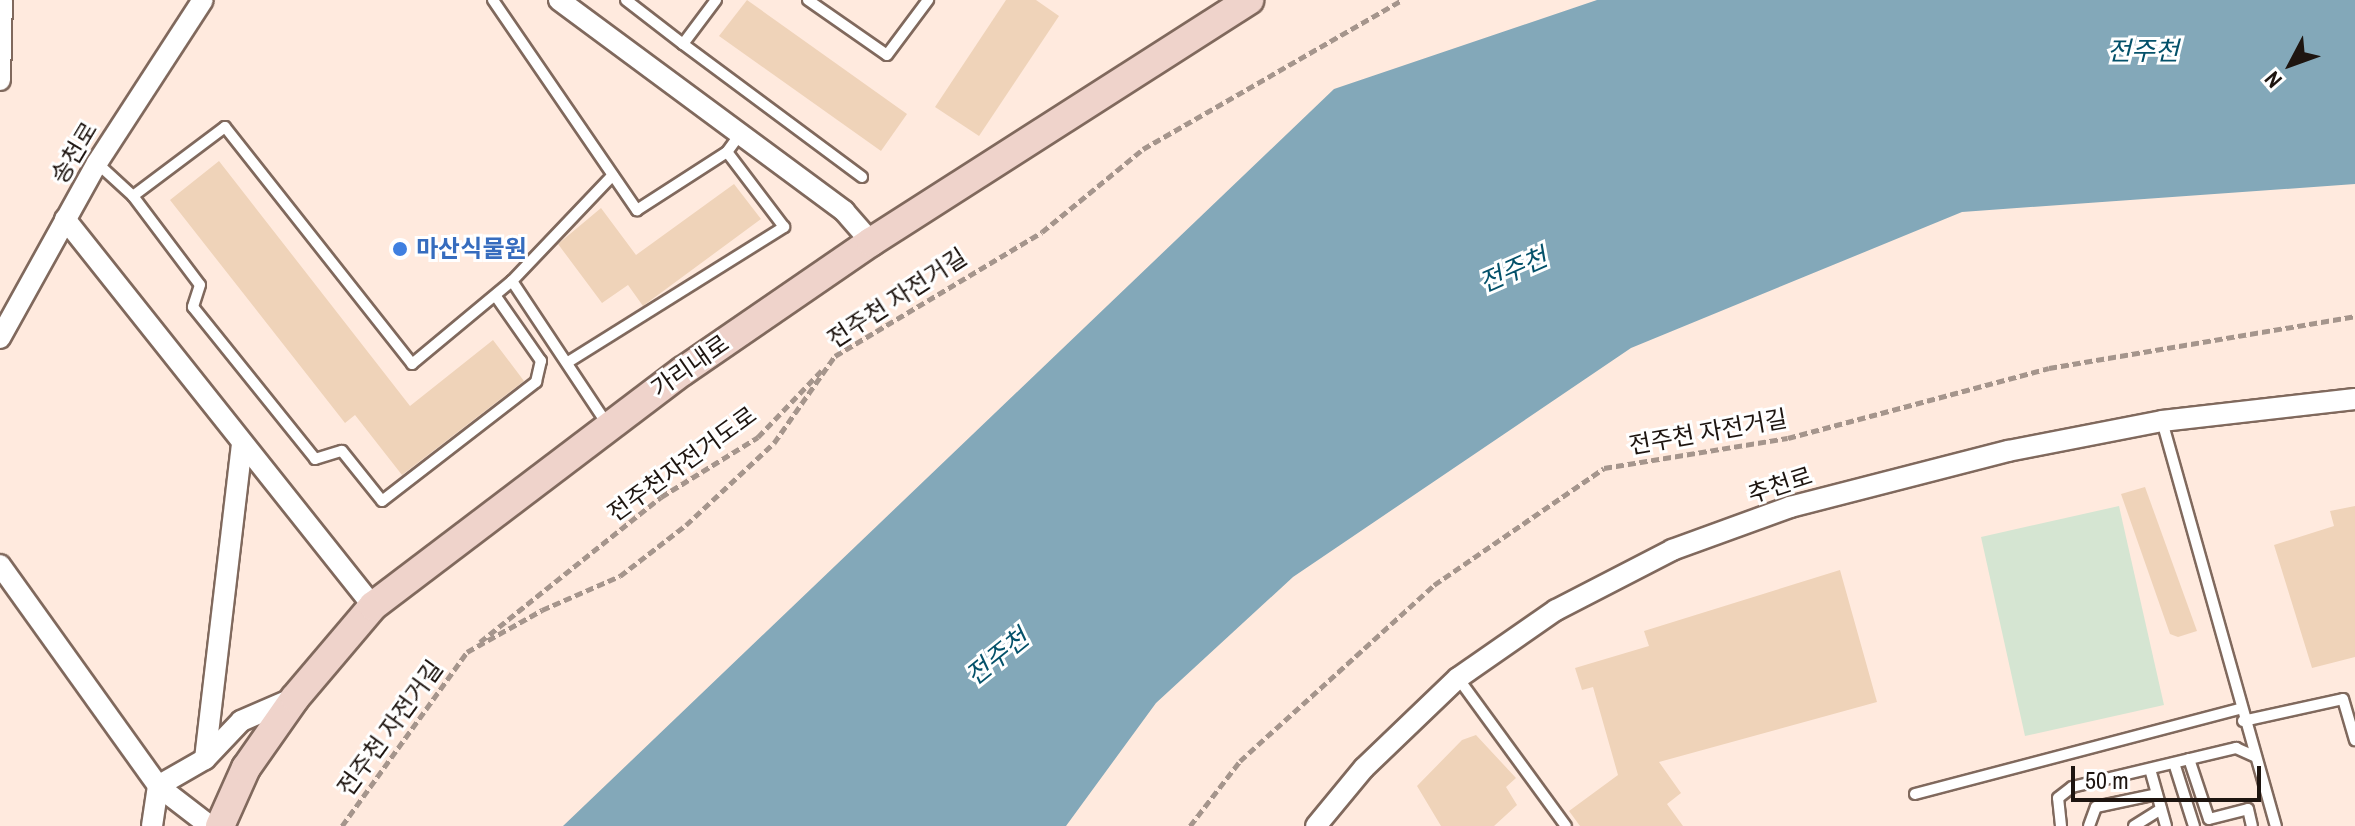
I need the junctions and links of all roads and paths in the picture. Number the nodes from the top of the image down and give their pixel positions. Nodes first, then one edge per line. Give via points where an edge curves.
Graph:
1 (2, 0) edge
2 (203, 0) edge
3 (493, 0) edge
4 (559, 0) edge
5 (626, 0) edge
6 (716, 0) edge
7 (808, 0) edge
8 (928, 0) edge
9 (1249, 0) edge
10 (1402, 0) edge
11 (683, 44) junction
12 (0, 80) edge
13 (741, 132) junction
14 (727, 152) junction
15 (97, 163) junction
16 (613, 175) junction
17 (862, 177) dead end
18 (133, 196) junction
19 (65, 219) junction
20 (871, 242) junction
21 (512, 281) junction
22 (497, 298) junction
23 (2355, 316) edge
24 (0, 338) edge
25 (835, 356) junction
26 (568, 362) junction
27 (2355, 399) edge
28 (2162, 421) junction
29 (607, 424) junction
30 (242, 445) junction
31 (0, 565) edge
32 (373, 606) junction
33 (467, 652) junction
34 (1458, 678) junction
35 (295, 698) junction
36 (2239, 709) junction
37 (2243, 721) junction
38 (2355, 740) edge
39 (2255, 757) junction
40 (205, 759) junction
41 (2189, 759) junction
42 (2174, 763) junction
43 (2150, 769) junction
44 (158, 786) junction
45 (1915, 794) dead end
46 (2157, 794) junction
47 (2161, 809) junction
48 (152, 826) edge
49 (210, 826) edge
50 (220, 826) edge
51 (342, 826) edge
52 (1190, 826) edge
53 (1316, 826) edge
54 (1566, 826) edge
55 (2061, 826) edge
56 (2089, 826) edge
57 (2134, 826) edge
58 (2166, 826) edge
59 (2194, 826) edge
60 (2252, 826) edge
61 (2276, 826) edge

1 - 12 street
2 - 15 street, 송천로
3 - 16 lane
4 - 13 street
5 - 11 lane
6 - 11 lane
7 - 8 lane via 887,55
9 - 20 street, 가리내로
10 - 25 path, 전주천 자전거길 via 1143,149 1042,232
11 - 17 lane
13 - 14 lane
13 - 20 street via 844,211
14 - 16 lane via 637,210
14 - 26 lane via 784,227
15 - 18 lane
15 - 19 street, 송천로
16 - 21 lane
18 - 22 lane via 225,127 412,364
18 - 22 lane via 200,285 193,307 315,459 342,451 382,501 536,382 541,361
19 - 24 street, 송천로
19 - 30 street
20 - 29 street, 가리내로
21 - 22 lane
21 - 26 lane
23 - 52 path, 전주천 자전거길 via 2049,368 1788,438 1604,468 1434,585 1240,761
25 - 33 path, 전주천자전거도로 via 758,437 661,497
25 - 33 path, 전주천 자전거길 via 774,443 697,517 620,576
26 - 29 lane
27 - 28 street, 추천로
28 - 34 street, 추천로 via 1893,478 1672,550 1556,610
28 - 36 lane
29 - 32 street, 가리내로
30 - 32 street
30 - 40 street
31 - 44 street
32 - 35 street, 가리내로
33 - 51 path, 전주천 자전거길
34 - 53 street, 추천로 via 1364,768
34 - 54 lane
35 - 40 street via 241,721
35 - 50 street, 가리내로 via 246,768
36 - 37 lane
36 - 45 lane
37 - 38 lane via 2343,699
37 - 39 lane
39 - 41 lane via 2236,748
39 - 61 lane
40 - 44 street
41 - 42 lane
41 - 60 lane via 2209,819 2248,809
42 - 43 lane
42 - 59 lane
43 - 46 lane
43 - 55 lane via 2072,787 2058,798
44 - 48 street
44 - 49 street
46 - 47 lane
46 - 56 lane via 2096,807
47 - 57 lane
47 - 58 lane

